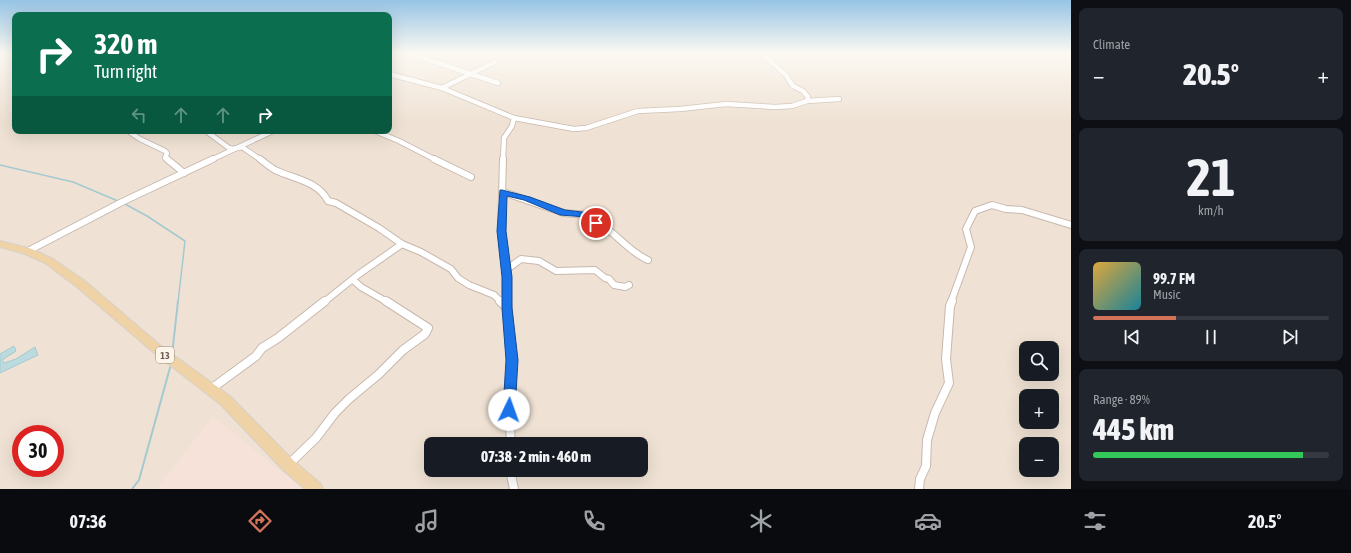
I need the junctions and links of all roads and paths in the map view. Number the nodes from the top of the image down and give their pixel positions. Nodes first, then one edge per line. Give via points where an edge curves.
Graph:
1 (396, 76) edge
2 (469, 76) edge
3 (474, 76) edge
4 (787, 76) edge
5 (498, 83) dead end
6 (442, 88) junction
7 (839, 99) dead end
8 (807, 101) junction
9 (514, 118) junction
10 (132, 134) edge
11 (211, 134) edge
12 (266, 134) edge
13 (382, 134) edge
14 (232, 149) junction
15 (184, 173) junction
16 (471, 177) dead end
17 (502, 192) junction
18 (1071, 225) edge
19 (0, 244) edge
20 (402, 244) junction
21 (28, 251) junction
22 (648, 260) dead end
23 (506, 270) junction
24 (353, 280) junction
25 (629, 285) dead end
26 (507, 308) junction
27 (211, 389) junction
28 (511, 437) edge
29 (288, 465) junction
30 (510, 477) edge
31 (316, 489) edge
32 (514, 489) edge
33 (919, 489) edge

1 - 6 street
2 - 6 street
3 - 5 street
4 - 8 street via 793,86 808,97
6 - 9 street
7 - 8 street
8 - 9 street via 792,106 776,107 726,104 638,111 580,129
9 - 17 street via 504,138
10 - 15 street via 165,151 165,158
11 - 14 street
12 - 14 street
13 - 16 street
14 - 15 street
14 - 20 street via 242,147 275,170 314,186 324,193 328,201 360,216
15 - 21 street
17 - 22 street via 564,213 588,215 627,247
17 - 23 street via 501,231
18 - 33 street via 1022,210 992,205 975,211 966,230 972,247 950,306 946,359 949,383 927,440 926,466
19 - 21 main road, 13
20 - 24 street
20 - 26 street via 451,269 458,278 469,285 494,295
21 - 27 main road, 13 via 49,261 81,284 157,349
23 - 25 street via 521,259 539,261 556,271 595,270 614,285
23 - 26 street
24 - 27 street
24 - 29 street via 428,328 425,334 403,350 380,374 349,399 316,438
26 - 28 street via 512,360
27 - 29 main road, 13 via 225,400
29 - 31 main road, 13
30 - 32 street

